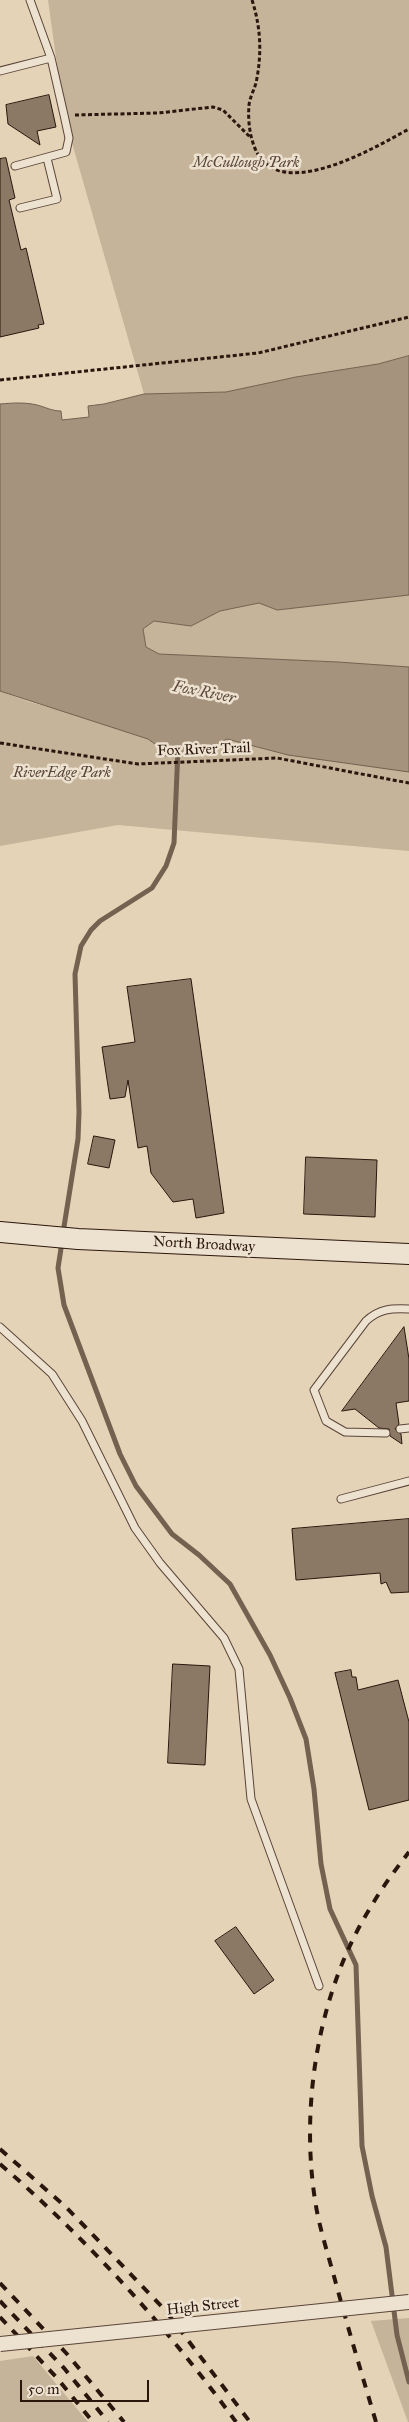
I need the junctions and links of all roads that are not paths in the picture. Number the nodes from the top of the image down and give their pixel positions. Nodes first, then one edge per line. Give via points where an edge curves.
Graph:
1 (30, 0) edge
2 (51, 58) junction
3 (0, 71) edge
4 (47, 158) junction
5 (16, 166) dead end
6 (20, 208) dead end
7 (0, 1232) edge
8 (409, 1254) edge
9 (409, 1309) edge
10 (0, 1327) edge
11 (409, 1428) edge
12 (400, 1429) dead end
13 (386, 1433) dead end
14 (409, 1481) edge
15 (340, 1499) dead end
16 (319, 1986) dead end
17 (409, 2302) edge
18 (0, 2344) edge

1 - 2 lane
2 - 3 lane
2 - 4 lane via 69,138 66,152
4 - 5 lane
4 - 6 lane via 57,198
7 - 8 main road, North Broadway via 78,1239
9 - 13 lane via 376,1312 314,1390 326,1421 345,1432
10 - 16 lane via 52,1374 82,1420 135,1528 160,1563 224,1638 238,1669 251,1799
11 - 12 lane
14 - 15 lane
17 - 18 street, High Street, bridge

